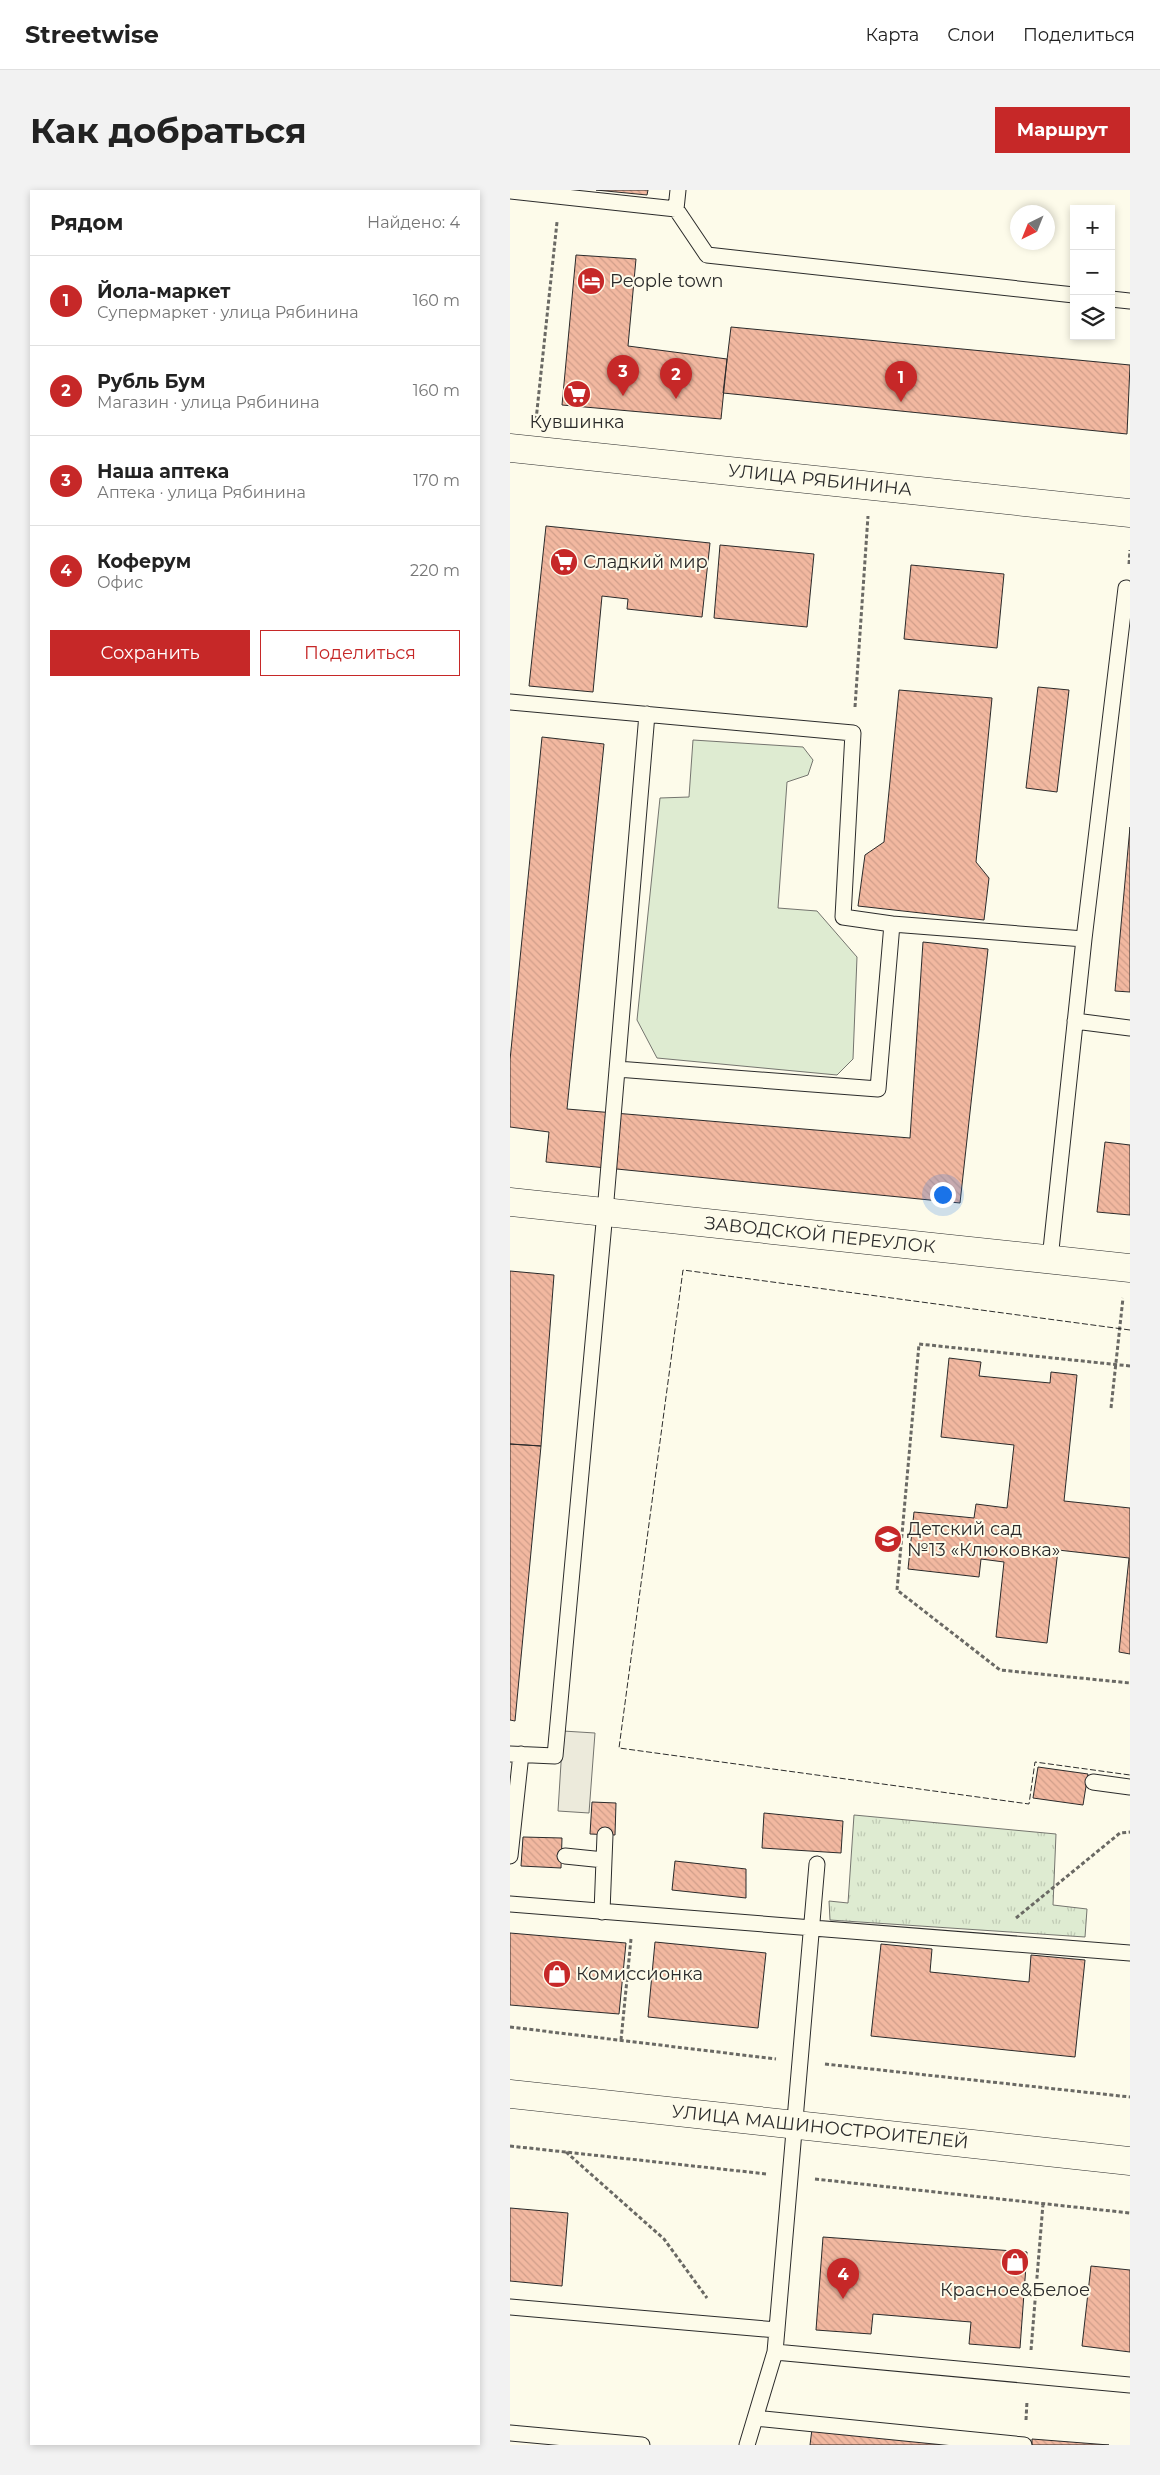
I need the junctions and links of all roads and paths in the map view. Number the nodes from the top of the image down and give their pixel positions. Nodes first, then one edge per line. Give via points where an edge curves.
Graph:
1 (678, 190) edge
2 (510, 191) edge
3 (560, 196) junction
4 (676, 209) junction
5 (1070, 295) edge
6 (1115, 299) edge
7 (1130, 301) edge
8 (522, 449) edge
9 (870, 486) junction
10 (1130, 513) edge
11 (1126, 588) dead end
12 (510, 702) edge
13 (647, 714) junction
14 (853, 733) junction
15 (892, 924) junction
16 (1084, 938) junction
17 (1075, 1021) junction
18 (1130, 1028) edge
19 (617, 1069) junction
20 (510, 1202) edge
21 (605, 1212) junction
22 (1050, 1259) junction
23 (1128, 1268) edge
24 (1116, 1364) junction
25 (1130, 1366) edge
26 (1111, 1408) dead end
27 (1130, 1683) edge
28 (516, 1754) edge
29 (1093, 1782) dead end
30 (1130, 1787) edge
31 (1130, 1832) edge
32 (605, 1835) dead end
33 (510, 1856) edge
34 (565, 1856) dead end
35 (604, 1860) junction
36 (817, 1864) dead end
37 (510, 1904) edge
38 (602, 1912) junction
39 (634, 1914) junction
40 (812, 1928) junction
41 (987, 1942) junction
42 (1130, 1953) edge
43 (621, 2040) dead end
44 (510, 2094) edge
45 (794, 2124) junction
46 (510, 2146) edge
47 (565, 2152) junction
48 (1130, 2161) edge
49 (790, 2176) junction
50 (1043, 2204) junction
51 (1130, 2213) edge
52 (510, 2307) edge
53 (726, 2325) junction
54 (777, 2330) junction
55 (775, 2352) junction
56 (1030, 2376) junction
57 (1130, 2385) edge
58 (755, 2418) junction
59 (510, 2433) edge
60 (642, 2445) edge
61 (746, 2445) edge
62 (1024, 2445) edge

1 - 4 lane
2 - 3 lane
3 - 4 lane
3 - 8 path
4 - 5 lane via 707,255
6 - 7 lane
8 - 9 street, УЛИЦА РЯБИНИНА
9 - 10 street, УЛИЦА РЯБИНИНА
9 - 14 path
11 - 16 lane
12 - 13 lane
13 - 14 lane
13 - 19 lane
14 - 15 lane via 843,916
15 - 16 lane
15 - 19 lane via 878,1089
16 - 17 lane
17 - 18 lane
17 - 22 lane
19 - 21 lane
20 - 21 street, ЗАВОДСКОЙ ПЕРЕУЛОК
21 - 22 street, ЗАВОДСКОЙ ПЕРЕУЛОК
21 - 28 lane via 555,1756
22 - 23 street, ЗАВОДСКОЙ ПЕРЕУЛОК
23 - 24 path
24 - 25 path
24 - 26 path
24 - 27 path via 919,1344 897,1590 1000,1670
28 - 33 lane
29 - 30 lane
31 - 41 path via 1120,1833
32 - 35 lane
34 - 35 lane
35 - 38 lane
36 - 40 lane
37 - 38 lane
38 - 39 lane
39 - 40 lane
39 - 43 path
40 - 41 lane
40 - 45 lane
41 - 42 lane
44 - 45 street, УЛИЦА МАШИНОСТРОИТЕЛЕЙ
45 - 48 street, УЛИЦА МАШИНОСТРОИТЕЛЕЙ
45 - 49 lane
46 - 47 path
47 - 49 path
47 - 53 path via 664,2238
49 - 50 path
49 - 54 lane
50 - 51 path
50 - 56 path
52 - 53 lane
53 - 54 lane
54 - 55 lane
55 - 56 lane
55 - 58 lane
56 - 57 lane
56 - 62 path
58 - 61 lane
58 - 62 lane
59 - 60 lane

